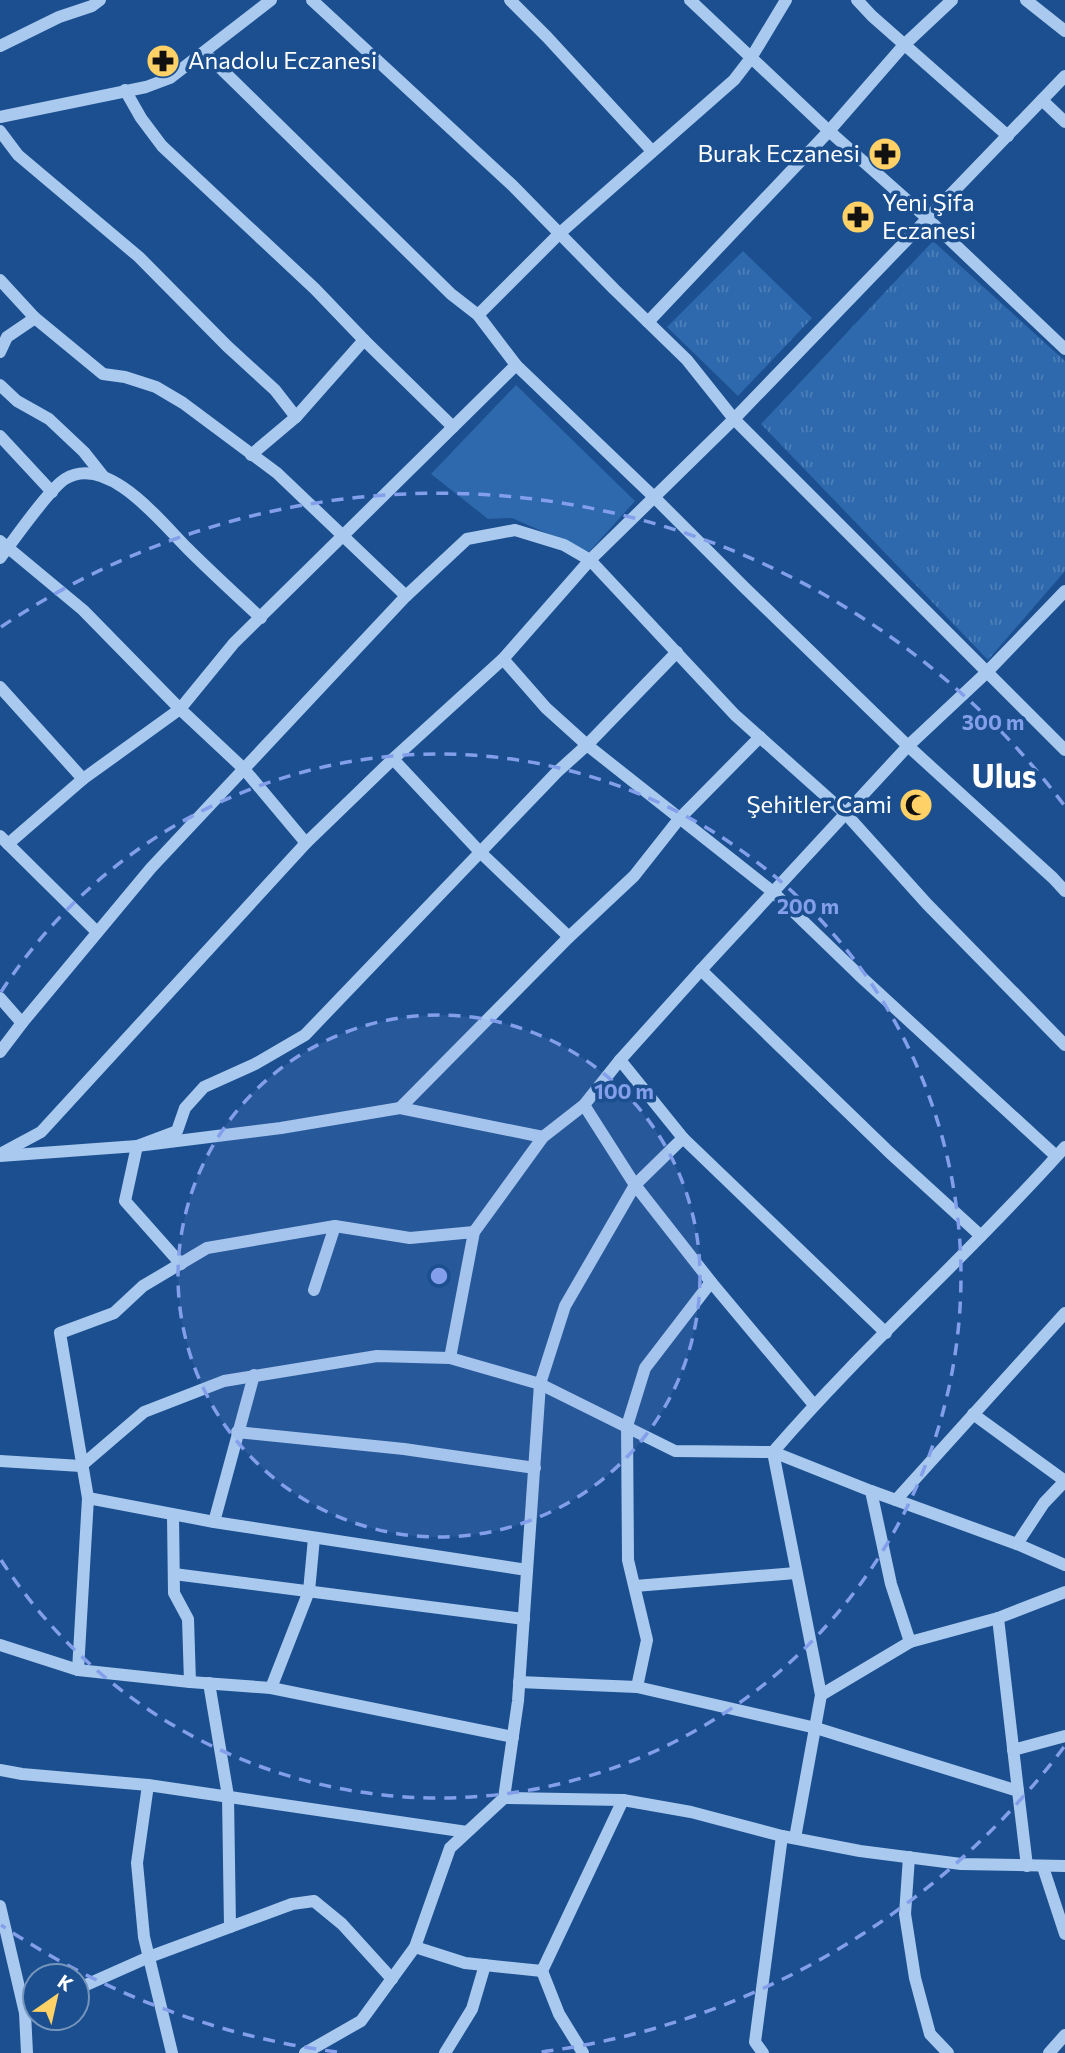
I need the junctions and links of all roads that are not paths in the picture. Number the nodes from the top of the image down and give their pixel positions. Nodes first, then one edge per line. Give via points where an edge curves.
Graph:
1 (100, 0) edge
2 (271, 0) edge
3 (312, 0) edge
4 (510, 0) edge
5 (690, 0) edge
6 (786, 0) edge
7 (857, 0) edge
8 (952, 0) edge
9 (1026, 0) edge
10 (1065, 31) edge
11 (904, 45) junction
12 (0, 46) edge
13 (205, 53) junction
14 (751, 58) junction
15 (1065, 76) edge
16 (125, 90) junction
17 (1042, 100) junction
18 (0, 117) edge
19 (1065, 122) edge
20 (0, 131) edge
21 (829, 131) junction
22 (1008, 136) junction
23 (652, 151) junction
24 (927, 218) junction
25 (560, 233) junction
26 (0, 280) edge
27 (478, 315) junction
28 (35, 318) junction
29 (648, 322) junction
30 (364, 340) junction
31 (1065, 349) edge
32 (0, 352) edge
33 (516, 365) junction
34 (0, 385) edge
35 (296, 417) junction
36 (734, 419) junction
37 (453, 427) junction
38 (0, 436) edge
39 (251, 455) junction
40 (103, 476) junction
41 (52, 492) junction
42 (655, 498) junction
43 (343, 537) junction
44 (3, 549) edge
45 (590, 560) junction
46 (1065, 591) edge
47 (406, 596) junction
48 (261, 618) junction
49 (677, 652) junction
50 (503, 659) junction
51 (986, 673) junction
52 (0, 687) edge
53 (180, 709) junction
54 (760, 737) junction
55 (587, 745) junction
56 (908, 746) junction
57 (1065, 750) edge
58 (393, 758) junction
59 (244, 769) junction
60 (83, 779) junction
61 (846, 814) junction
62 (679, 819) junction
63 (4, 840) edge
64 (306, 843) junction
65 (480, 852) junction
66 (1065, 891) edge
67 (774, 892) junction
68 (97, 932) junction
69 (569, 937) junction
70 (701, 970) junction
71 (0, 998) edge
72 (22, 1023) junction
73 (1065, 1045) edge
74 (0, 1052) edge
75 (620, 1060) junction
76 (584, 1105) junction
77 (401, 1108) junction
78 (543, 1137) junction
79 (683, 1138) junction
80 (137, 1146) junction
81 (1061, 1152) edge
82 (0, 1155) edge
83 (635, 1185) junction
84 (335, 1226) junction
85 (474, 1233) junction
86 (981, 1236) junction
87 (180, 1264) junction
88 (711, 1282) junction
89 (314, 1290) dead end
90 (1065, 1313) edge
91 (886, 1333) junction
92 (450, 1358) junction
93 (254, 1376) junction
94 (540, 1384) junction
95 (814, 1405) junction
96 (973, 1414) junction
97 (627, 1426) junction
98 (237, 1433) junction
99 (773, 1452) junction
100 (0, 1461) edge
101 (82, 1466) junction
102 (534, 1468) junction
103 (1065, 1481) edge
104 (871, 1491) junction
105 (88, 1498) junction
106 (895, 1500) junction
107 (173, 1515) junction
108 (214, 1522) junction
109 (314, 1538) junction
110 (1017, 1544) junction
111 (1065, 1565) edge
112 (527, 1570) junction
113 (796, 1573) junction
114 (174, 1574) junction
115 (635, 1586) junction
116 (309, 1591) junction
117 (1065, 1592) edge
118 (998, 1618) junction
119 (524, 1619) junction
120 (910, 1643) junction
121 (0, 1645) edge
122 (78, 1670) junction
123 (190, 1682) junction
124 (519, 1682) junction
125 (209, 1683) junction
126 (637, 1687) junction
127 (271, 1688) junction
128 (821, 1695) junction
129 (816, 1728) junction
130 (1065, 1736) edge
131 (513, 1737) junction
132 (1013, 1750) junction
133 (0, 1770) edge
134 (148, 1785) junction
135 (1018, 1791) junction
136 (228, 1796) junction
137 (504, 1798) junction
138 (624, 1800) junction
139 (467, 1832) junction
140 (788, 1837) junction
141 (909, 1857) junction
142 (1027, 1866) junction
143 (1065, 1866) edge
144 (1043, 1867) junction
145 (0, 1906) edge
146 (230, 1927) junction
147 (1065, 1934) edge
148 (415, 1947) junction
149 (149, 1957) junction
150 (485, 1965) junction
151 (542, 1971) junction
152 (21, 1979) edge
153 (391, 1979) junction
154 (91, 1983) edge
155 (28, 2032) edge
156 (1065, 2035) edge
157 (27, 2053) edge
158 (172, 2053) edge
159 (305, 2053) edge
160 (445, 2053) edge
161 (583, 2053) edge
162 (763, 2053) edge
163 (948, 2053) edge
164 (1049, 2053) edge

1 - 12 street
2 - 13 street
3 - 25 street
4 - 23 street
5 - 14 street
6 - 14 street
7 - 11 street
8 - 11 street
9 - 10 street
11 - 21 street
11 - 22 street
13 - 16 street via 170,78
13 - 27 street
14 - 21 street
14 - 23 street via 734,80
15 - 17 street
16 - 18 street
16 - 30 street via 162,146 316,289
17 - 19 street
17 - 22 street
20 - 35 street via 18,155 139,257 275,390
21 - 24 street
21 - 29 street
22 - 24 street
23 - 25 street
24 - 31 street
24 - 36 street
25 - 27 street
25 - 29 street
26 - 28 street
27 - 33 street
28 - 32 street via 7,337
28 - 39 street via 103,373 156,387
29 - 36 street via 687,360
30 - 35 street
30 - 37 street
33 - 37 street
33 - 42 street
34 - 40 street via 49,419
35 - 39 street
36 - 42 street
36 - 51 street
37 - 43 street
38 - 41 street
39 - 43 street via 277,473
40 - 41 street via 80,472 64,479
40 - 48 street via 138,497
41 - 44 street
42 - 45 street
42 - 56 street
43 - 47 street
43 - 48 street
44 - 53 street via 83,610
45 - 47 street via 564,545 516,530 467,539
45 - 49 street
45 - 50 street
46 - 51 street
47 - 59 street
48 - 53 street via 234,643
49 - 54 street
49 - 55 street
50 - 55 street
50 - 58 street
51 - 56 street
51 - 57 street
52 - 60 street
53 - 59 street
53 - 60 street
54 - 61 street
54 - 62 street
55 - 62 street
55 - 65 street
56 - 61 street
56 - 66 street
58 - 64 street
58 - 65 street
59 - 64 street
59 - 68 street
60 - 63 street
61 - 67 street
61 - 73 street
62 - 67 street
62 - 69 street via 634,876
63 - 68 street
64 - 82 street via 41,1132
65 - 69 street
65 - 80 street via 305,1035 204,1087 185,1108 177,1131
67 - 70 street
67 - 81 street via 859,975
68 - 72 street
69 - 77 street
70 - 75 street
70 - 86 street
71 - 72 street
72 - 74 street
75 - 76 street
75 - 79 street
76 - 78 street
76 - 83 street
77 - 78 street
77 - 80 street
78 - 85 street
79 - 83 street
79 - 91 street
80 - 82 street
80 - 87 street via 125,1200
81 - 86 street
83 - 88 street
83 - 94 street via 565,1306
84 - 85 street via 410,1238
84 - 87 street via 207,1248
84 - 89 street
85 - 92 street
86 - 91 street
87 - 101 street via 144,1286 114,1313 60,1333
88 - 95 street
88 - 97 street via 645,1368
90 - 96 street
91 - 95 street
92 - 93 street via 377,1356
92 - 94 street
93 - 98 street
93 - 101 street via 224,1381 144,1412
94 - 97 street
94 - 102 street
95 - 99 street
96 - 103 street
96 - 106 street
97 - 99 street via 675,1451
97 - 115 street via 628,1560
98 - 102 street via 404,1449
98 - 108 street
99 - 104 street
99 - 113 street
100 - 101 street
101 - 105 street
102 - 112 street
103 - 110 street
104 - 106 street
104 - 120 street via 891,1584
105 - 107 street
105 - 122 street
106 - 110 street
107 - 108 street
107 - 114 street
108 - 109 street
109 - 112 street
109 - 116 street
110 - 111 street
112 - 119 street
113 - 115 street
113 - 128 street
114 - 116 street
114 - 123 street via 174,1593 188,1619
115 - 126 street via 647,1640
116 - 119 street
116 - 127 street
117 - 118 street
118 - 120 street
118 - 132 street
119 - 124 street
120 - 128 street
121 - 122 street
122 - 123 street
123 - 125 street
124 - 126 street
124 - 131 street
125 - 127 street
125 - 136 street
126 - 129 street
127 - 131 street
128 - 129 street
129 - 135 street
129 - 140 street
130 - 132 street
131 - 137 street
132 - 135 street
133 - 134 street
134 - 136 street
134 - 149 street via 137,1863
135 - 142 street
136 - 139 street
136 - 146 street
137 - 138 street
137 - 139 street
138 - 140 street
138 - 151 street
139 - 148 street via 450,1848
140 - 141 street
140 - 162 street via 755,2042
141 - 142 street
141 - 163 street via 905,1914 915,1978 930,2034
142 - 144 street
143 - 144 street
144 - 147 street
145 - 152 street
146 - 149 street
146 - 153 street via 292,1904 314,1901 342,1924
148 - 150 street
148 - 153 street
149 - 154 street
149 - 158 street
150 - 151 street
150 - 160 street via 472,2009
151 - 161 street via 559,2014
153 - 159 street via 361,2021
155 - 157 street
156 - 164 street

